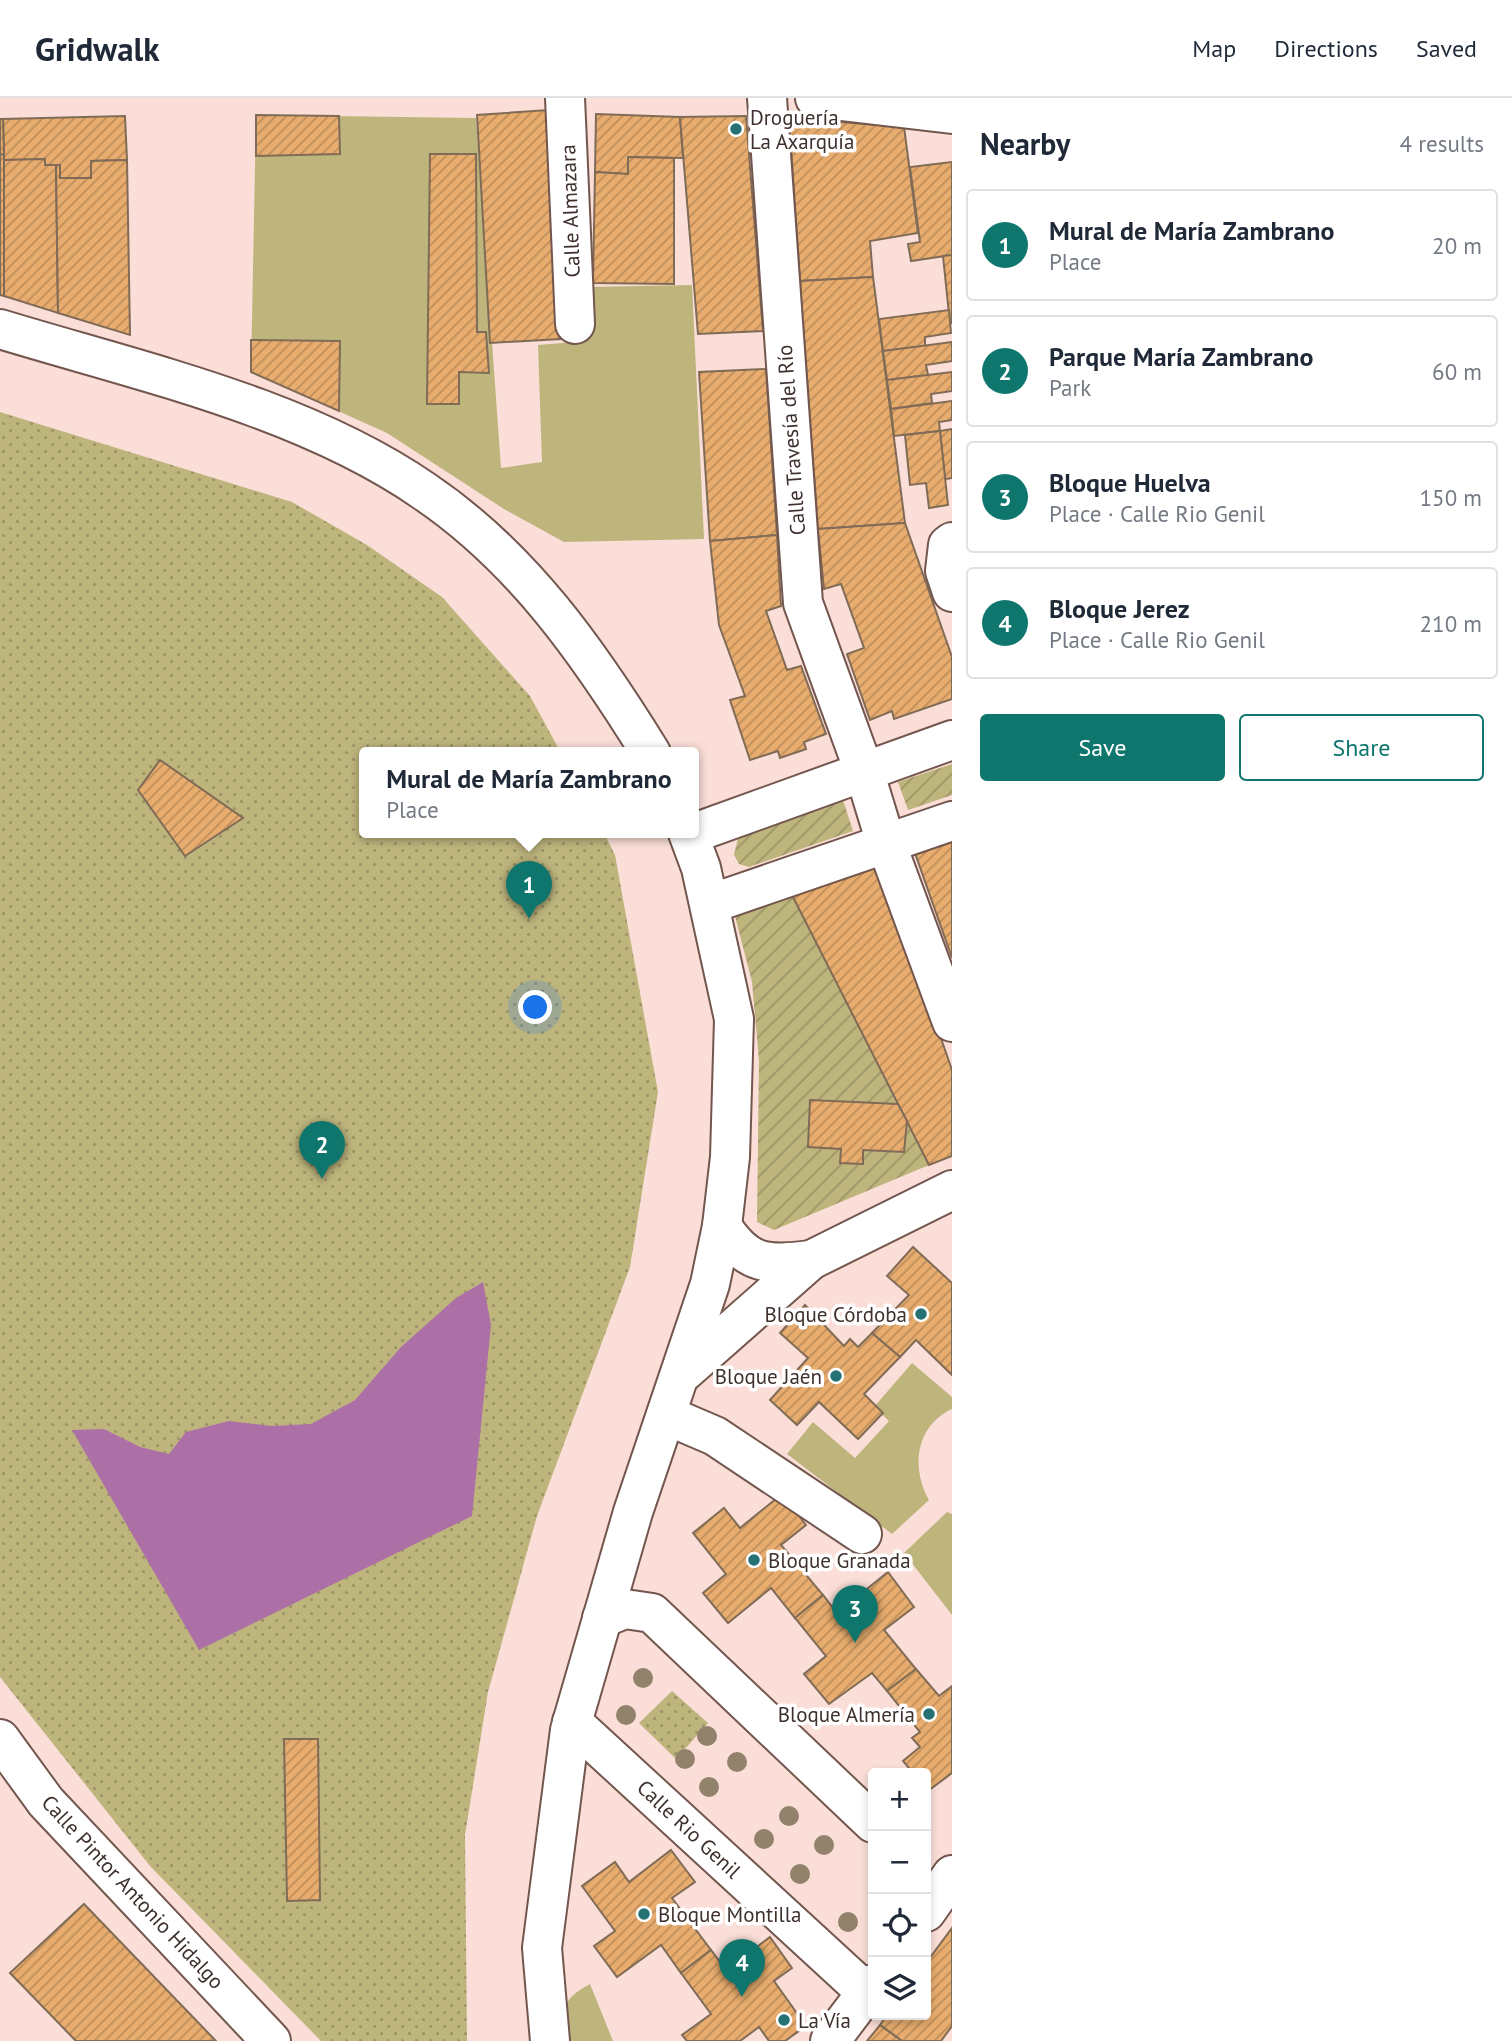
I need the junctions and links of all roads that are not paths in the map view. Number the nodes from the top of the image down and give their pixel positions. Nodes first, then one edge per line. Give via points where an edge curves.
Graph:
1 (565, 98) edge
2 (766, 98) edge
3 (837, 99) edge
4 (952, 114) edge
5 (575, 324) dead end
6 (0, 330) edge
7 (952, 542) edge
8 (952, 592) edge
9 (952, 740) edge
10 (647, 747) edge
11 (864, 771) junction
12 (952, 821) edge
13 (699, 830) edge
14 (692, 838) edge
15 (886, 843) junction
16 (710, 904) junction
17 (952, 1022) edge
18 (952, 1190) edge
19 (722, 1226) junction
20 (811, 1260) junction
21 (681, 1374) junction
22 (666, 1415) junction
23 (862, 1534) dead end
24 (601, 1618) junction
25 (572, 1722) junction
26 (0, 1738) edge
27 (15, 1788) edge
28 (868, 1818) edge
29 (868, 1986) edge
30 (868, 1991) edge
31 (271, 2041) edge
32 (550, 2041) edge
33 (830, 2041) edge

1 - 5 street, Calle Almazara
2 - 11 street, Calle Travesía del Río via 803,603
3 - 4 street
6 - 10 street via 310,429 424,490 501,555 567,628
7 - 8 street via 945,571
9 - 11 street
11 - 13 street
11 - 15 street, Calle Travesía del Río
12 - 15 street
14 - 16 street
15 - 16 street
15 - 17 street, Calle Travesía del Río
16 - 19 street via 734,1019 730,1157
18 - 20 street
19 - 20 street via 736,1247 752,1259 777,1264
19 - 21 street via 710,1284
20 - 21 street
21 - 22 street
22 - 23 street via 715,1436
22 - 24 street
24 - 25 street
24 - 28 street via 625,1609 652,1613
25 - 29 street, Calle Rio Genil
25 - 32 street via 542,1948
26 - 27 street, Calle Pintor Antonio Hidalgo
27 - 31 street, Calle Pintor Antonio Hidalgo via 46,1802
30 - 33 street

